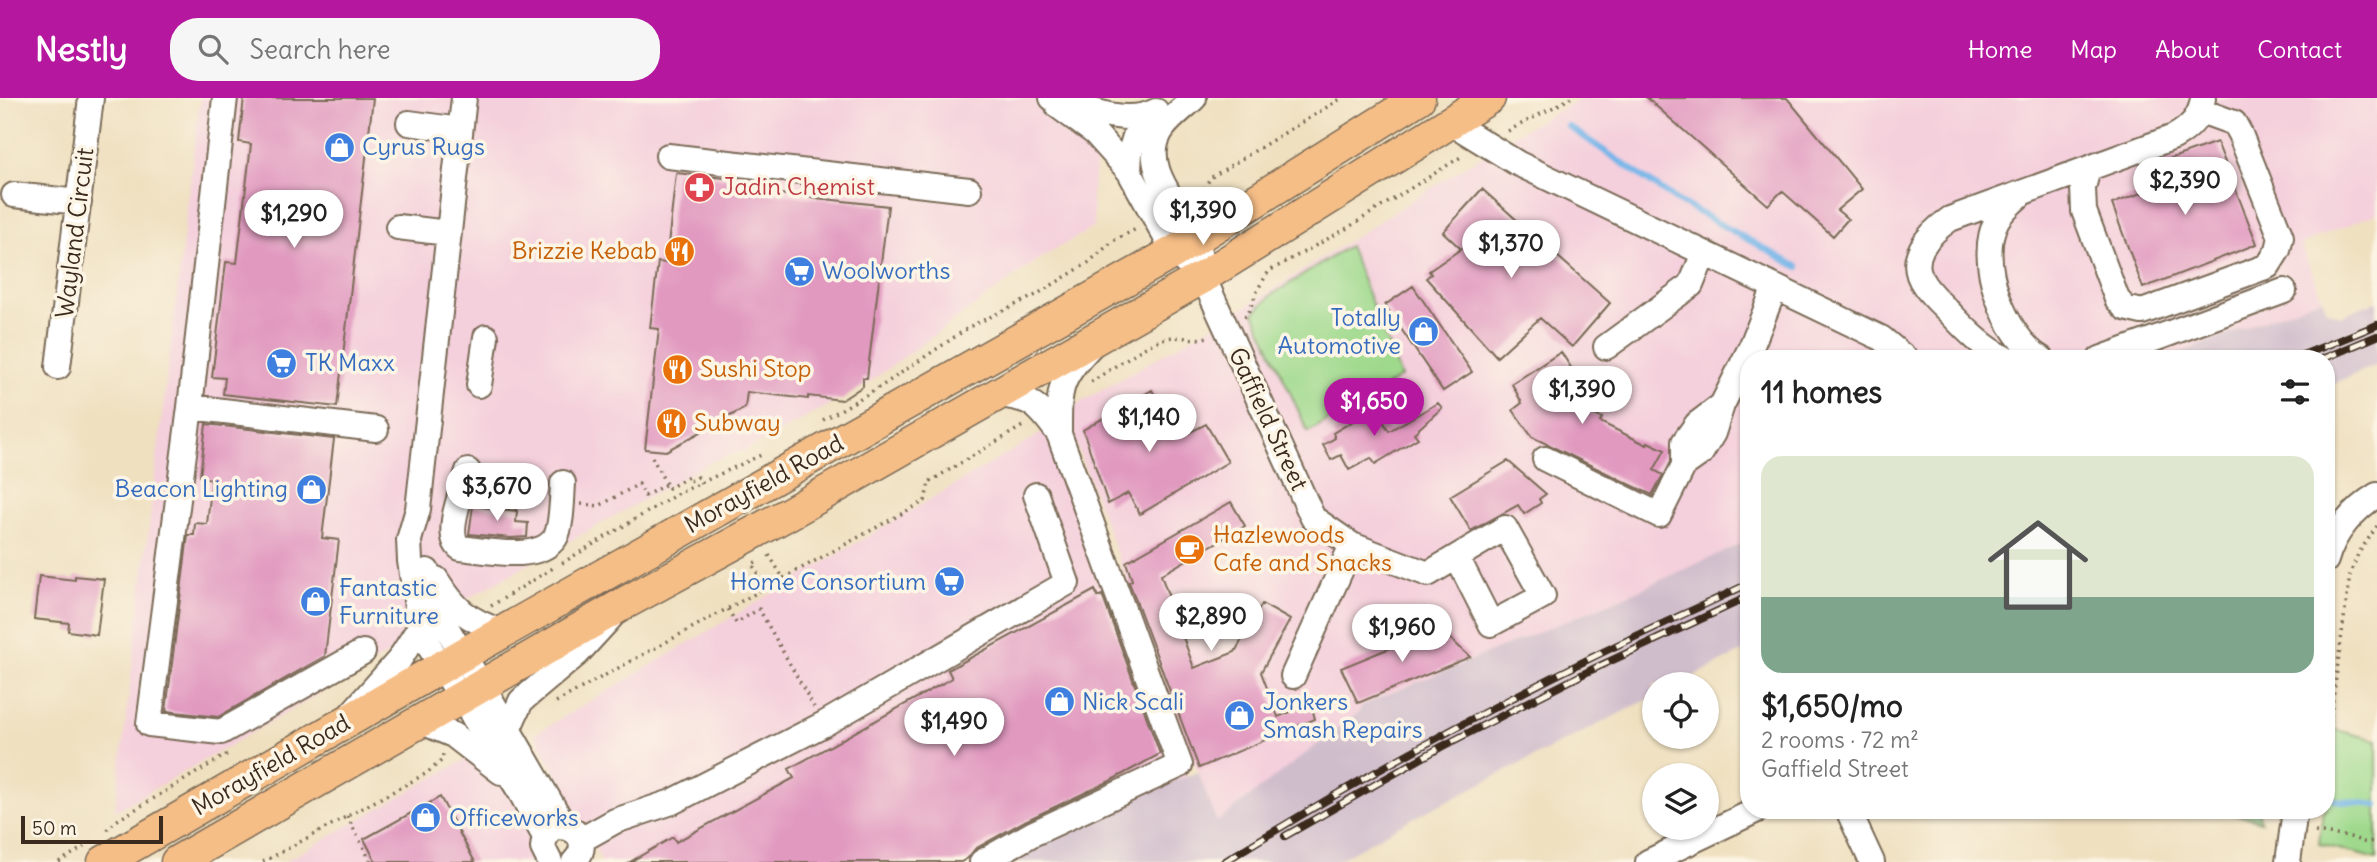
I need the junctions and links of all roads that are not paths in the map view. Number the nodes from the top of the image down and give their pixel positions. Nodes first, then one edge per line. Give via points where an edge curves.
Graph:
1 (91, 98) edge
2 (225, 98) edge
3 (464, 98) edge
4 (1050, 98) edge
5 (1182, 98) edge
6 (1194, 98) edge
7 (1419, 98) edge
8 (1489, 98) edge
9 (2202, 105) edge
10 (1149, 114) junction
11 (1450, 121) junction
12 (410, 123) dead end
13 (460, 130) junction
14 (668, 156) dead end
15 (2088, 169) junction
16 (1129, 171) junction
17 (969, 190) dead end
18 (2022, 193) junction
19 (14, 195) dead end
20 (79, 202) junction
21 (1166, 213) junction
22 (398, 227) dead end
23 (448, 233) junction
24 (1184, 245) junction
25 (1704, 253) junction
26 (1203, 277) junction
27 (1775, 287) junction
28 (2284, 291) dead end
29 (1104, 333) junction
30 (486, 337) dead end
31 (1606, 347) dead end
32 (1750, 350) edge
33 (1895, 350) edge
34 (1989, 350) edge
35 (2028, 350) edge
36 (2124, 350) edge
37 (58, 367) dead end
38 (1740, 369) edge
39 (479, 385) dead end
40 (996, 395) junction
41 (190, 407) junction
42 (1051, 407) junction
43 (376, 429) dead end
44 (1545, 458) dead end
45 (468, 471) dead end
46 (562, 492) road end
47 (1036, 495) dead end
48 (2377, 495) edge
49 (418, 509) junction
50 (2335, 539) edge
51 (1352, 545) junction
52 (1457, 557) dead end
53 (425, 560) junction
54 (623, 604) junction
55 (420, 627) junction
56 (489, 627) junction
57 (363, 652) dead end
58 (452, 660) junction
59 (1293, 676) dead end
60 (471, 692) junction
61 (420, 721) junction
62 (344, 723) junction
63 (508, 730) junction
64 (513, 780) junction
65 (1740, 818) edge
66 (1852, 819) edge
67 (2294, 819) edge
68 (96, 848) edge
69 (557, 850) edge
70 (177, 862) edge
71 (982, 862) edge
72 (1648, 862) edge
73 (1872, 862) edge
74 (2288, 862) edge

1 - 20 street, Wayland Circuit
2 - 41 street
3 - 13 street
4 - 10 street via 1120,117
4 - 16 street via 1094,133
5 - 10 street
6 - 21 street via 1156,141 1154,157
7 - 24 main road, Morayfield Road
8 - 11 main road, Morayfield Road
9 - 15 street via 2185,131
9 - 15 street via 2234,123 2240,134 2280,237 2268,265 2142,312 2125,308 2117,299 2084,211
10 - 16 street via 1136,133
11 - 25 street via 1517,163
11 - 26 main road, Morayfield Road
12 - 13 street
13 - 23 street
14 - 17 street
15 - 18 street
16 - 21 street
18 - 34 street via 1950,219 1927,237 1917,263 1924,285
18 - 35 street via 1996,221 1990,251 2004,316
19 - 20 street
20 - 37 street, Wayland Circuit
21 - 24 street
22 - 23 street
23 - 49 street
24 - 26 street
24 - 56 main road, Morayfield Road
25 - 27 street
25 - 31 street via 1691,285
26 - 29 main road, Morayfield Road
26 - 51 street, Gaffield Street via 1313,518
27 - 32 street
27 - 33 street via 1881,338
28 - 36 street
29 - 40 main road, Morayfield Road
29 - 42 street via 1071,367
30 - 39 street
38 - 44 street via 1713,433 1701,453 1684,465 1659,515
40 - 42 street
40 - 54 main road, Morayfield Road
41 - 43 street
41 - 57 street via 149,724 220,732
42 - 71 street via 1181,765
45 - 46 street via 453,524 452,537 460,548 526,554 549,544 558,530
47 - 69 street via 1067,583 824,724 673,802 615,821
48 - 50 street via 2363,503
49 - 53 street via 425,532
49 - 55 street via 410,561
51 - 52 street, Gaffield Street via 1428,574
51 - 59 street
53 - 56 street via 457,609
53 - 58 street via 430,592
54 - 60 main road, Morayfield Road
54 - 63 street via 578,653 521,701
55 - 58 street via 432,651
55 - 62 street
56 - 58 main road, Morayfield Road
58 - 60 street
58 - 62 main road, Morayfield Road
60 - 61 main road, Morayfield Road
60 - 63 street
60 - 64 street
61 - 64 street via 453,735
61 - 70 main road, Morayfield Road
62 - 68 main road, Morayfield Road
63 - 69 street
64 - 69 street
65 - 72 street
66 - 73 street
67 - 74 street

